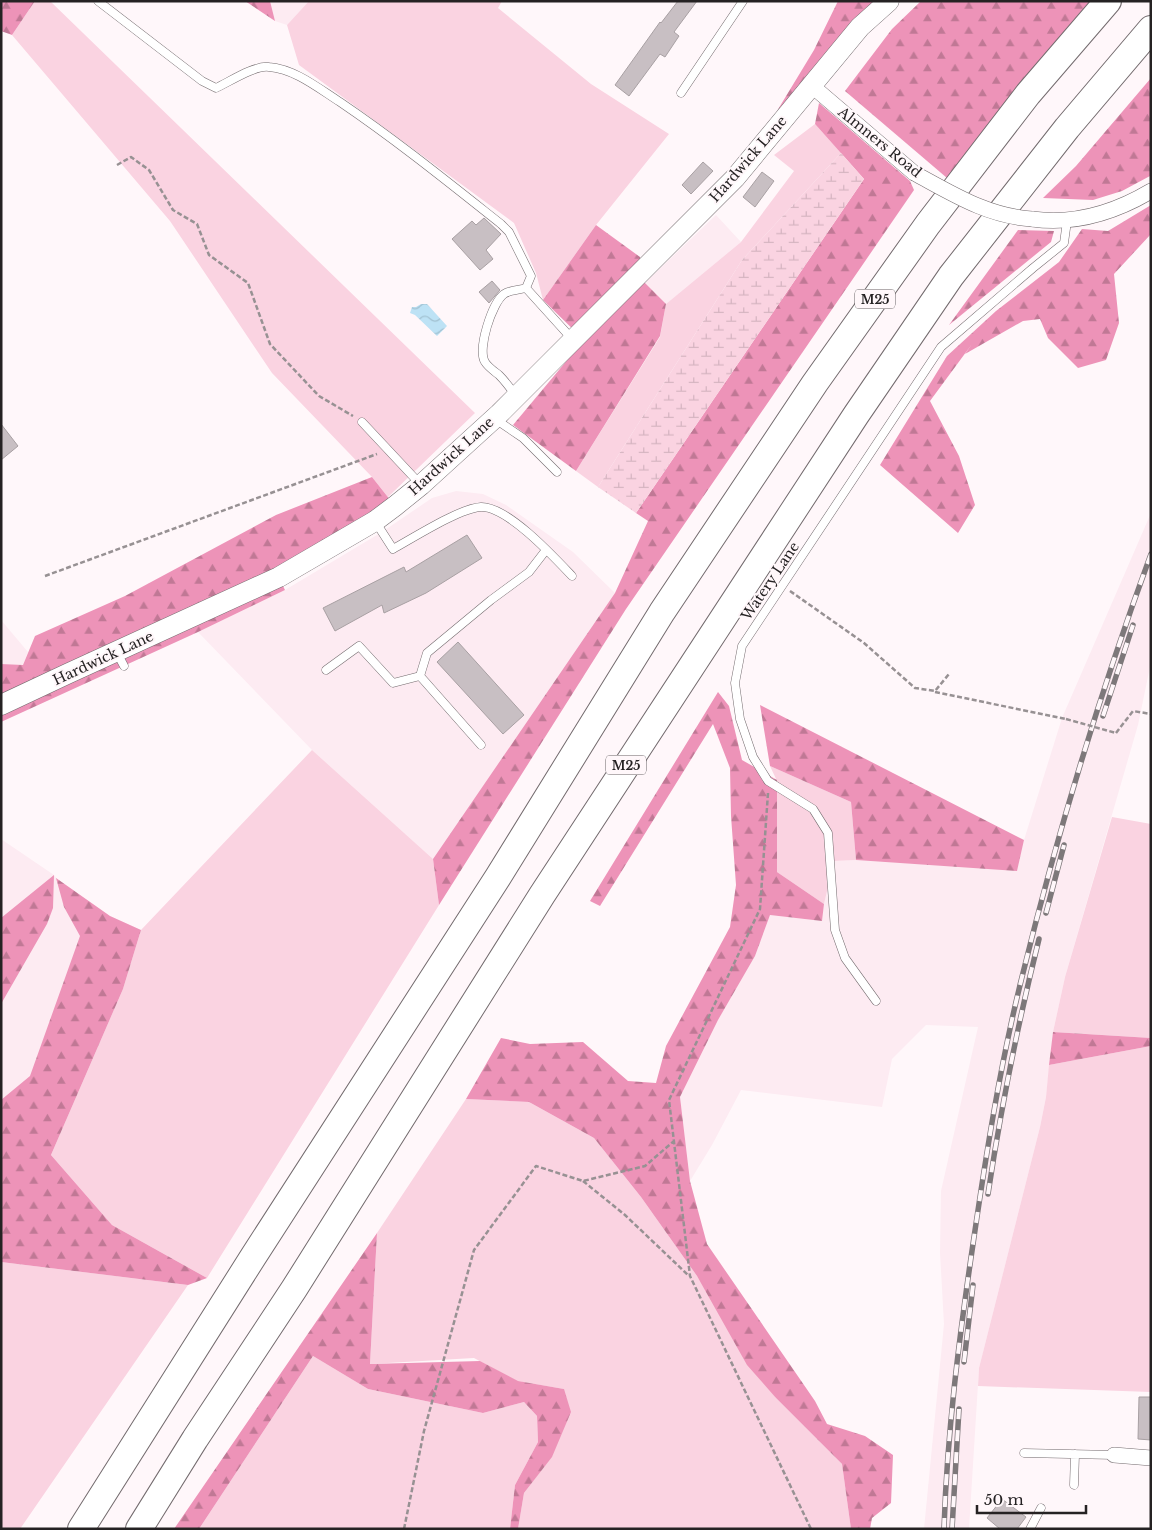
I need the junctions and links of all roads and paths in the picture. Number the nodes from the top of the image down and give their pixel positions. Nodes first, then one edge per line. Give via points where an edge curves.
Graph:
1 (98, 1) edge
2 (743, 1) edge
3 (889, 1) edge
4 (1108, 1) edge
5 (1151, 29) edge
6 (811, 85) junction
7 (681, 93) dead end
8 (117, 165) dead end
9 (1151, 191) edge
10 (1067, 221) junction
11 (526, 288) junction
12 (572, 340) junction
13 (516, 396) junction
14 (494, 418) junction
15 (362, 422) joint
16 (388, 450) junction
17 (558, 472) dead end
18 (421, 485) junction
19 (375, 521) junction
20 (546, 550) junction
21 (45, 576) dead end
22 (572, 576) dead end
23 (782, 585) junction
24 (326, 670) dead end
25 (949, 674) dead end
26 (420, 676) junction
27 (935, 691) junction
28 (1, 705) edge
29 (1151, 714) edge
30 (481, 745) dead end
31 (768, 781) junction
32 (876, 1001) dead end
33 (674, 1141) junction
34 (583, 1181) junction
35 (690, 1276) junction
36 (1024, 1453) dead end
37 (1075, 1454) junction
38 (1114, 1455) joint
39 (1151, 1458) edge
40 (1074, 1485) dead end
41 (1042, 1508) dead end
42 (81, 1529) edge
43 (139, 1529) edge
44 (404, 1529) edge
45 (811, 1529) edge
46 (1030, 1529) edge

1 - 11 lane via 202,81 216,88 267,66 284,70 309,82 381,130 509,232 531,276
2 - 7 lane
3 - 6 street, Hardwick Lane via 860,27
4 - 42 highway, M25 via 1028,94 928,224 799,408 662,612 498,877
5 - 43 highway, M25 via 1067,128 951,276 856,415 542,895
6 - 10 street, Almners Road, bridge via 914,173 974,206 1012,217
6 - 12 street, Hardwick Lane via 735,178
8 - 15 path via 131,157 148,170 173,210 197,224 209,255 248,283 270,344 319,396
9 - 10 street, Almners Road via 1102,214
10 - 23 lane, Watery Lane via 1064,243 941,347
11 - 12 lane
11 - 13 lane via 503,295 496,304 482,350 484,361
12 - 13 street, Hardwick Lane
13 - 14 street, Hardwick Lane
14 - 17 lane via 523,438
14 - 18 street, Hardwick Lane
15 - 16 lane
16 - 18 lane
16 - 21 path
18 - 19 street, Hardwick Lane
19 - 20 lane via 393,549 460,513 481,507 495,510 522,527
19 - 28 street, Hardwick Lane via 279,578 120,659
20 - 22 lane
20 - 26 lane via 529,572 427,653
23 - 27 path via 864,643 915,688
23 - 31 lane, Watery Lane via 742,646 735,683 740,718 753,757
24 - 26 lane via 359,646 393,683
25 - 27 path
26 - 30 lane
27 - 29 path, bridge via 1116,733 1133,711
31 - 32 lane, Watery Lane via 813,809 828,833 835,930 845,958
31 - 33 path via 760,910 669,1100
33 - 34 path via 645,1166
33 - 35 path
34 - 35 path
34 - 44 path via 536,1166 474,1250 424,1431
35 - 45 path
36 - 37 lane
37 - 38 lane
37 - 40 lane
38 - 39 street
41 - 46 lane

